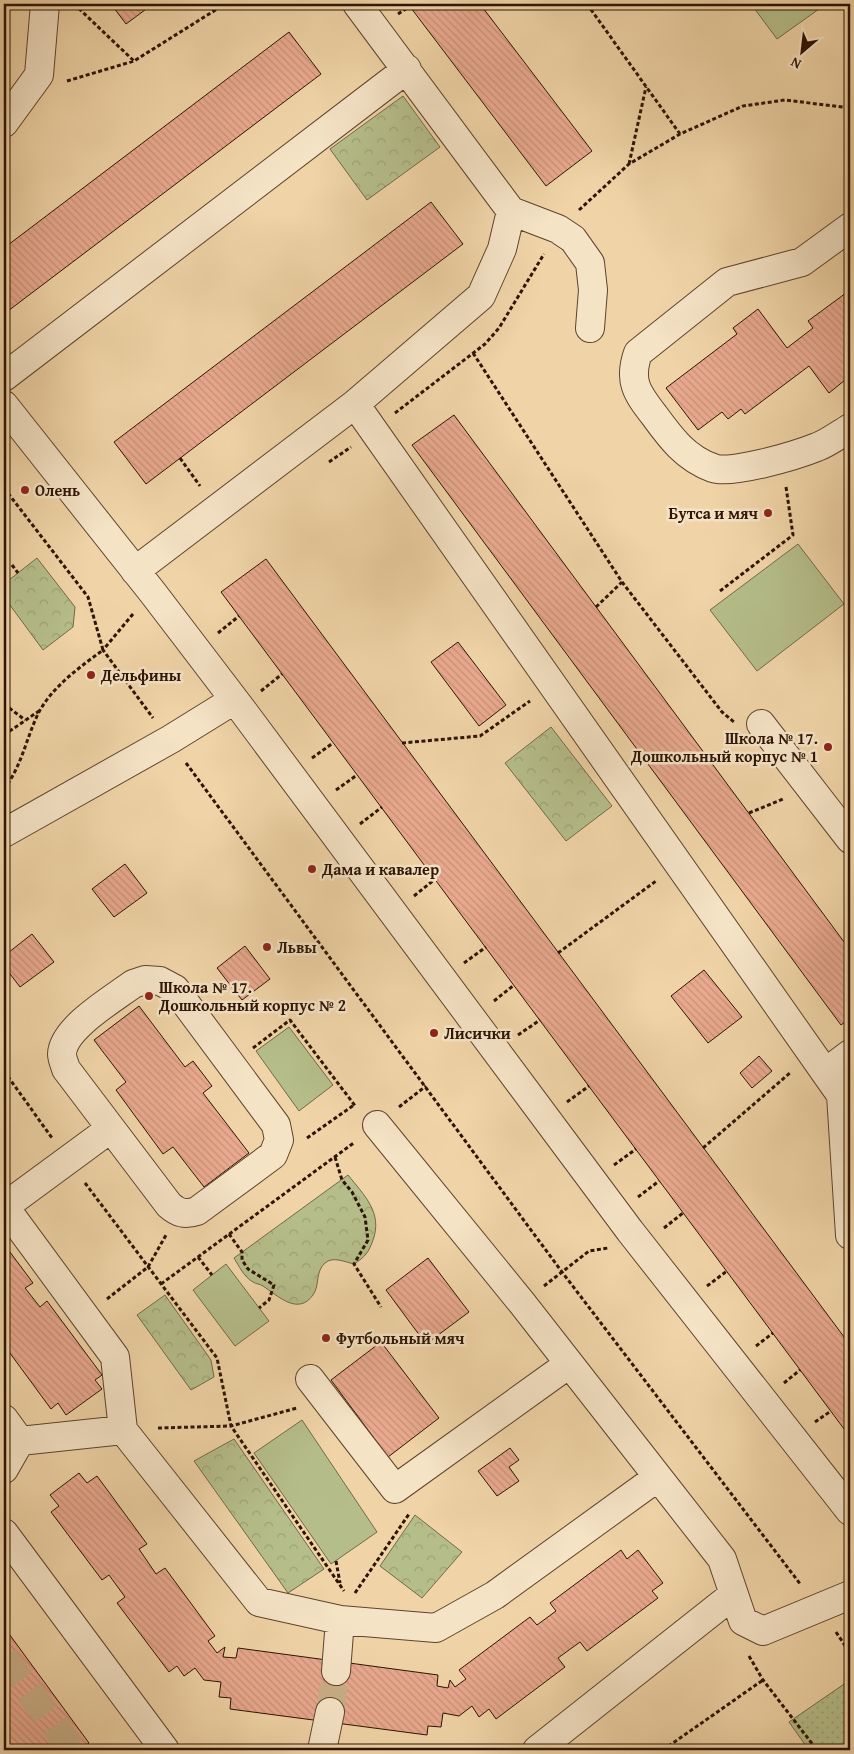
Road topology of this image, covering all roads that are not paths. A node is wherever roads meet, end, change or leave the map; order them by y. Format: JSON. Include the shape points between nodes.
{"nodes":[{"id":1,"x":45,"y":4,"type":"edge"},
{"id":2,"x":357,"y":4,"type":"edge"},
{"id":3,"x":406,"y":69,"type":"junction"},
{"id":4,"x":4,"y":123,"type":"edge"},
{"id":5,"x":511,"y":211,"type":"junction"},
{"id":6,"x":850,"y":227,"type":"edge"},
{"id":7,"x":590,"y":328,"type":"dead end"},
{"id":8,"x":4,"y":377,"type":"edge"},
{"id":9,"x":355,"y":404,"type":"junction"},
{"id":10,"x":4,"y":405,"type":"edge"},
{"id":11,"x":850,"y":428,"type":"edge"},
{"id":12,"x":135,"y":571,"type":"junction"},
{"id":13,"x":234,"y":700,"type":"junction"},
{"id":14,"x":761,"y":724,"type":"road end"},
{"id":15,"x":4,"y":833,"type":"edge"},
{"id":16,"x":850,"y":839,"type":"edge"},
{"id":17,"x":850,"y":1054,"type":"edge"},
{"id":18,"x":820,"y":1064,"type":"junction"},
{"id":19,"x":377,"y":1125,"type":"road end"},
{"id":20,"x":110,"y":1129,"type":"junction"},
{"id":21,"x":4,"y":1206,"type":"edge"},
{"id":22,"x":850,"y":1235,"type":"edge"},
{"id":23,"x":569,"y":1364,"type":"junction"},
{"id":24,"x":319,"y":1390,"type":"road end"},
{"id":25,"x":4,"y":1419,"type":"edge"},
{"id":26,"x":123,"y":1430,"type":"junction"},
{"id":27,"x":20,"y":1441,"type":"junction"},
{"id":28,"x":4,"y":1469,"type":"edge"},
{"id":29,"x":658,"y":1477,"type":"junction"},
{"id":30,"x":850,"y":1511,"type":"edge"},
{"id":31,"x":4,"y":1534,"type":"edge"},
{"id":32,"x":733,"y":1595,"type":"junction"},
{"id":33,"x":850,"y":1595,"type":"edge"},
{"id":34,"x":345,"y":1610,"type":"junction"},
{"id":35,"x":336,"y":1672,"type":"tunnel mouth"},
{"id":36,"x":330,"y":1712,"type":"tunnel mouth"},
{"id":37,"x":165,"y":1750,"type":"edge"},
{"id":38,"x":322,"y":1750,"type":"edge"},
{"id":39,"x":537,"y":1750,"type":"edge"}],
"edges":[{"from":1,"to":4,"type":"lane","via":[[39,75]]},
{"from":2,"to":3,"type":"lane"},
{"from":3,"to":5,"type":"lane"},
{"from":3,"to":8,"type":"lane"},
{"from":5,"to":7,"type":"lane","via":[[573,239],[590,264],[593,290]]},
{"from":5,"to":9,"type":"lane","via":[[502,250],[481,296]]},
{"from":6,"to":11,"type":"lane","via":[[802,262],[727,282],[638,353],[632,369],[636,393],[677,446],[714,469],[733,470],[818,447]]},
{"from":9,"to":12,"type":"lane"},
{"from":9,"to":18,"type":"lane"},
{"from":10,"to":12,"type":"lane"},
{"from":12,"to":13,"type":"lane"},
{"from":13,"to":15,"type":"lane"},
{"from":13,"to":30,"type":"lane","via":[[630,1231]]},
{"from":14,"to":16,"type":"lane"},
{"from":17,"to":18,"type":"lane"},
{"from":18,"to":22,"type":"lane","via":[[841,1095]]},
{"from":19,"to":23,"type":"lane"},
{"from":20,"to":20,"type":"lane","via":[[169,1205],[188,1214],[197,1211],[272,1155],[280,1140],[276,1125],[175,990],[160,982],[145,980],[133,984],[72,1031],[62,1055],[66,1069]]},
{"from":20,"to":21,"type":"lane"},
{"from":21,"to":26,"type":"lane","via":[[115,1357]]},
{"from":23,"to":24,"type":"lane","via":[[395,1489]]},
{"from":23,"to":29,"type":"lane"},
{"from":25,"to":27,"type":"lane"},
{"from":26,"to":27,"type":"lane"},
{"from":26,"to":34,"type":"lane","via":[[259,1602]]},
{"from":27,"to":28,"type":"lane"},
{"from":29,"to":32,"type":"lane","via":[[722,1559]]},
{"from":29,"to":34,"type":"lane","via":[[495,1595],[436,1628]]},
{"from":31,"to":37,"type":"lane"},
{"from":32,"to":33,"type":"lane","via":[[743,1621],[763,1631]]},
{"from":32,"to":39,"type":"lane"},
{"from":34,"to":35,"type":"lane"},
{"from":36,"to":38,"type":"lane"}]}
